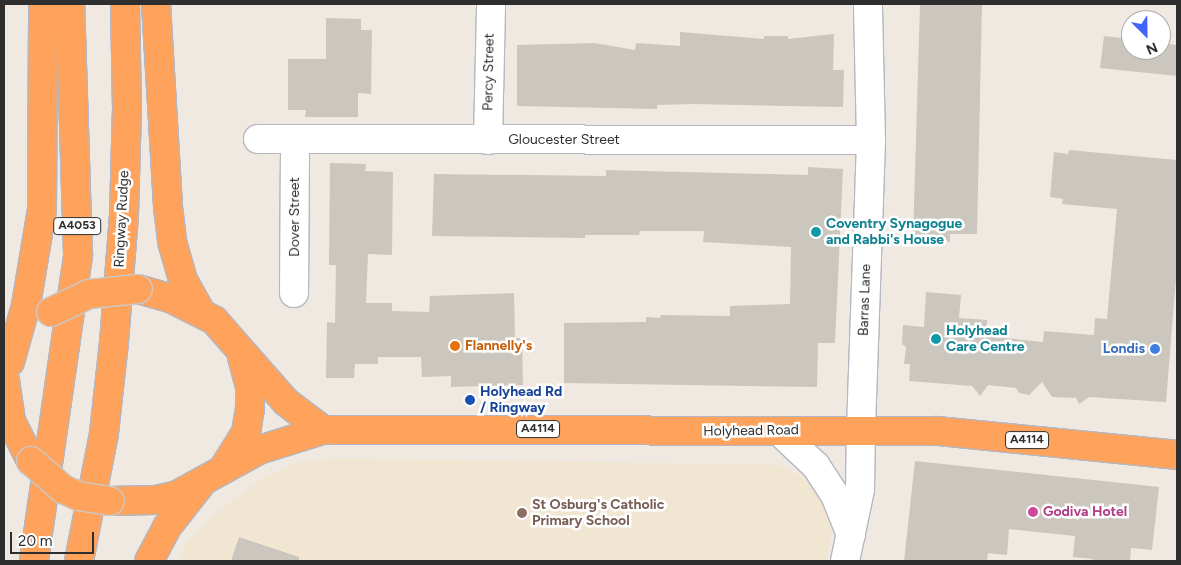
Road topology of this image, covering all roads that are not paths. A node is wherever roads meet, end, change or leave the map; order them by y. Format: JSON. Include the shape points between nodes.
{"nodes":[{"id":1,"x":43,"y":4,"type":"edge"},
{"id":2,"x":70,"y":4,"type":"edge"},
{"id":3,"x":125,"y":4,"type":"edge"},
{"id":4,"x":156,"y":4,"type":"edge"},
{"id":5,"x":491,"y":4,"type":"edge"},
{"id":6,"x":868,"y":4,"type":"edge"},
{"id":7,"x":258,"y":139,"type":"dead end"},
{"id":8,"x":488,"y":140,"type":"junction"},
{"id":9,"x":871,"y":140,"type":"junction"},
{"id":10,"x":295,"y":141,"type":"junction"},
{"id":11,"x":294,"y":293,"type":"dead end"},
{"id":12,"x":200,"y":311,"type":"junction"},
{"id":13,"x":236,"y":344,"type":"junction"},
{"id":14,"x":6,"y":375,"type":"edge"},
{"id":15,"x":861,"y":428,"type":"junction"},
{"id":16,"x":323,"y":430,"type":"junction"},
{"id":17,"x":780,"y":432,"type":"junction"},
{"id":18,"x":1177,"y":455,"type":"edge"},
{"id":19,"x":211,"y":478,"type":"junction"},
{"id":20,"x":851,"y":535,"type":"junction"},
{"id":21,"x":34,"y":561,"type":"edge"},
{"id":22,"x":79,"y":561,"type":"edge"},
{"id":23,"x":149,"y":561,"type":"edge"},
{"id":24,"x":845,"y":561,"type":"edge"}],
"edges":[{"from":1,"to":14,"type":"highway","via":[[42,210],[26,306]]},
{"from":2,"to":21,"type":"highway","number":"A4053","via":[[78,254]]},
{"from":3,"to":22,"type":"highway","name":"Ringway Rudge","number":"A4053","via":[[124,215],[104,433]]},
{"from":4,"to":12,"type":"highway","via":[[173,245],[183,280]]},
{"from":5,"to":8,"type":"street","name":"Percy Street"},
{"from":6,"to":9,"type":"street","name":"Barras Lane"},
{"from":7,"to":10,"type":"street","name":"Gloucester Street"},
{"from":8,"to":9,"type":"street","name":"Gloucester Street"},
{"from":8,"to":10,"type":"street","name":"Gloucester Street"},
{"from":9,"to":15,"type":"street","name":"Barras Lane"},
{"from":10,"to":11,"type":"street","name":"Dover Street"},
{"from":12,"to":13,"type":"highway","via":[[214,320]]},
{"from":12,"to":14,"type":"highway","bridge":true,"via":[[138,289],[89,294],[52,312],[27,335]]},
{"from":13,"to":16,"type":"highway","via":[[286,402]]},
{"from":13,"to":19,"type":"highway","via":[[246,367],[250,409],[246,433],[237,451]]},
{"from":14,"to":19,"type":"highway","bridge":true,"via":[[11,421],[31,460],[63,489],[78,496],[110,501],[156,500]]},
{"from":15,"to":17,"type":"highway","name":"Holyhead Road","number":"A4114"},
{"from":15,"to":18,"type":"highway","name":"Holyhead Road","number":"A4114","via":[[938,431]]},
{"from":15,"to":20,"type":"street","name":"Barras Lane","via":[[860,490]]},
{"from":16,"to":17,"type":"highway","name":"Holyhead Road","number":"A4114"},
{"from":16,"to":19,"type":"highway","number":"A4114","via":[[259,450]]},
{"from":17,"to":20,"type":"street","via":[[816,466],[835,495]]},
{"from":19,"to":23,"type":"highway","via":[[167,527]]},
{"from":20,"to":24,"type":"street","name":"Barras Lane"}]}
